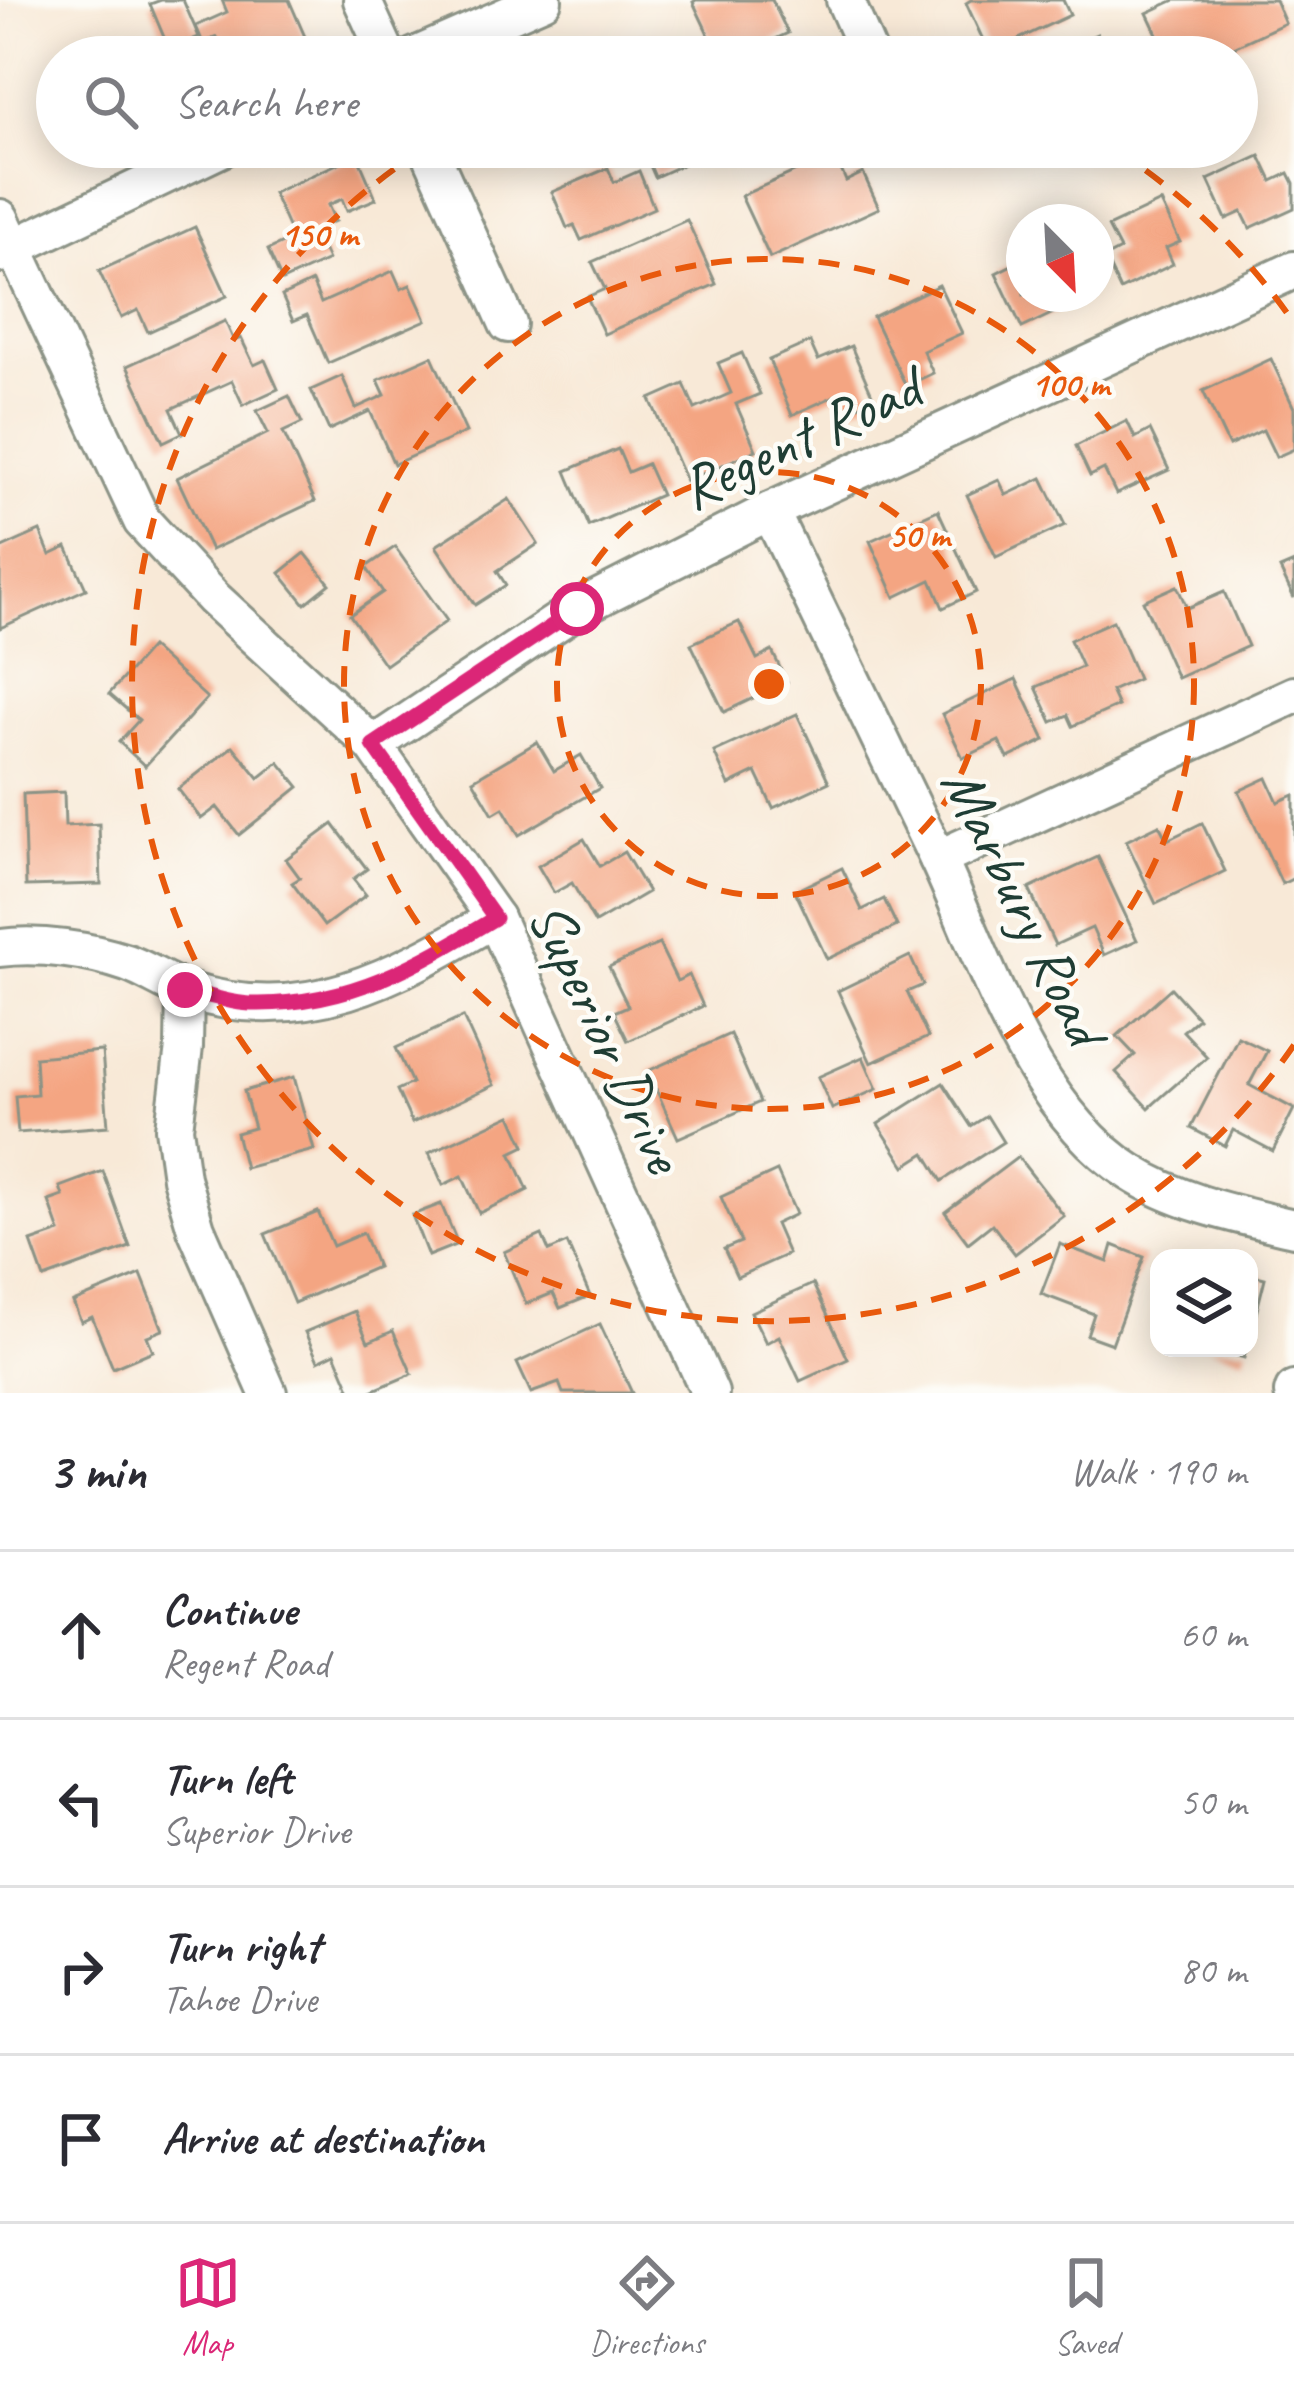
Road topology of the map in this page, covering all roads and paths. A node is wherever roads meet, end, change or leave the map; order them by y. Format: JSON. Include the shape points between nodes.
{"nodes":[{"id":1,"x":362,"y":0,"type":"edge"},
{"id":2,"x":543,"y":0,"type":"edge"},
{"id":3,"x":845,"y":0,"type":"edge"},
{"id":4,"x":378,"y":36,"type":"edge"},
{"id":5,"x":461,"y":36,"type":"edge"},
{"id":6,"x":861,"y":36,"type":"edge"},
{"id":7,"x":175,"y":168,"type":"edge"},
{"id":8,"x":437,"y":168,"type":"edge"},
{"id":9,"x":5,"y":240,"type":"edge"},
{"id":10,"x":1294,"y":270,"type":"edge"},
{"id":11,"x":508,"y":324,"type":"dead end"},
{"id":12,"x":770,"y":511,"type":"junction"},
{"id":13,"x":1294,"y":694,"type":"edge"},
{"id":14,"x":373,"y":745,"type":"junction"},
{"id":15,"x":938,"y":860,"type":"junction"},
{"id":16,"x":495,"y":918,"type":"junction"},
{"id":17,"x":0,"y":948,"type":"edge"},
{"id":18,"x":185,"y":990,"type":"junction"},
{"id":19,"x":1294,"y":1228,"type":"edge"},
{"id":20,"x":268,"y":1393,"type":"edge"},
{"id":21,"x":710,"y":1393,"type":"edge"}],
"edges":[{"from":1,"to":4,"type":"street"},
{"from":2,"to":5,"type":"street"},
{"from":3,"to":6,"type":"street"},
{"from":7,"to":9,"type":"street"},
{"from":8,"to":11,"type":"street"},
{"from":9,"to":14,"type":"street","name":"Superior Drive","via":[[142,521]]},
{"from":10,"to":12,"type":"street","name":"Regent Road"},
{"from":12,"to":14,"type":"street","name":"Regent Road","via":[[577,609]]},
{"from":12,"to":15,"type":"street","name":"Marbury Road"},
{"from":13,"to":15,"type":"street"},
{"from":14,"to":16,"type":"street","name":"Superior Drive"},
{"from":15,"to":19,"type":"street","name":"Marbury Road","via":[[1022,1046],[1072,1120],[1130,1172],[1216,1210]]},
{"from":16,"to":18,"type":"street","via":[[345,995],[256,1005]]},
{"from":16,"to":21,"type":"street","name":"Superior Drive"},
{"from":17,"to":18,"type":"street","via":[[105,958]]},
{"from":18,"to":20,"type":"street","via":[[174,1128],[181,1178]]}]}
